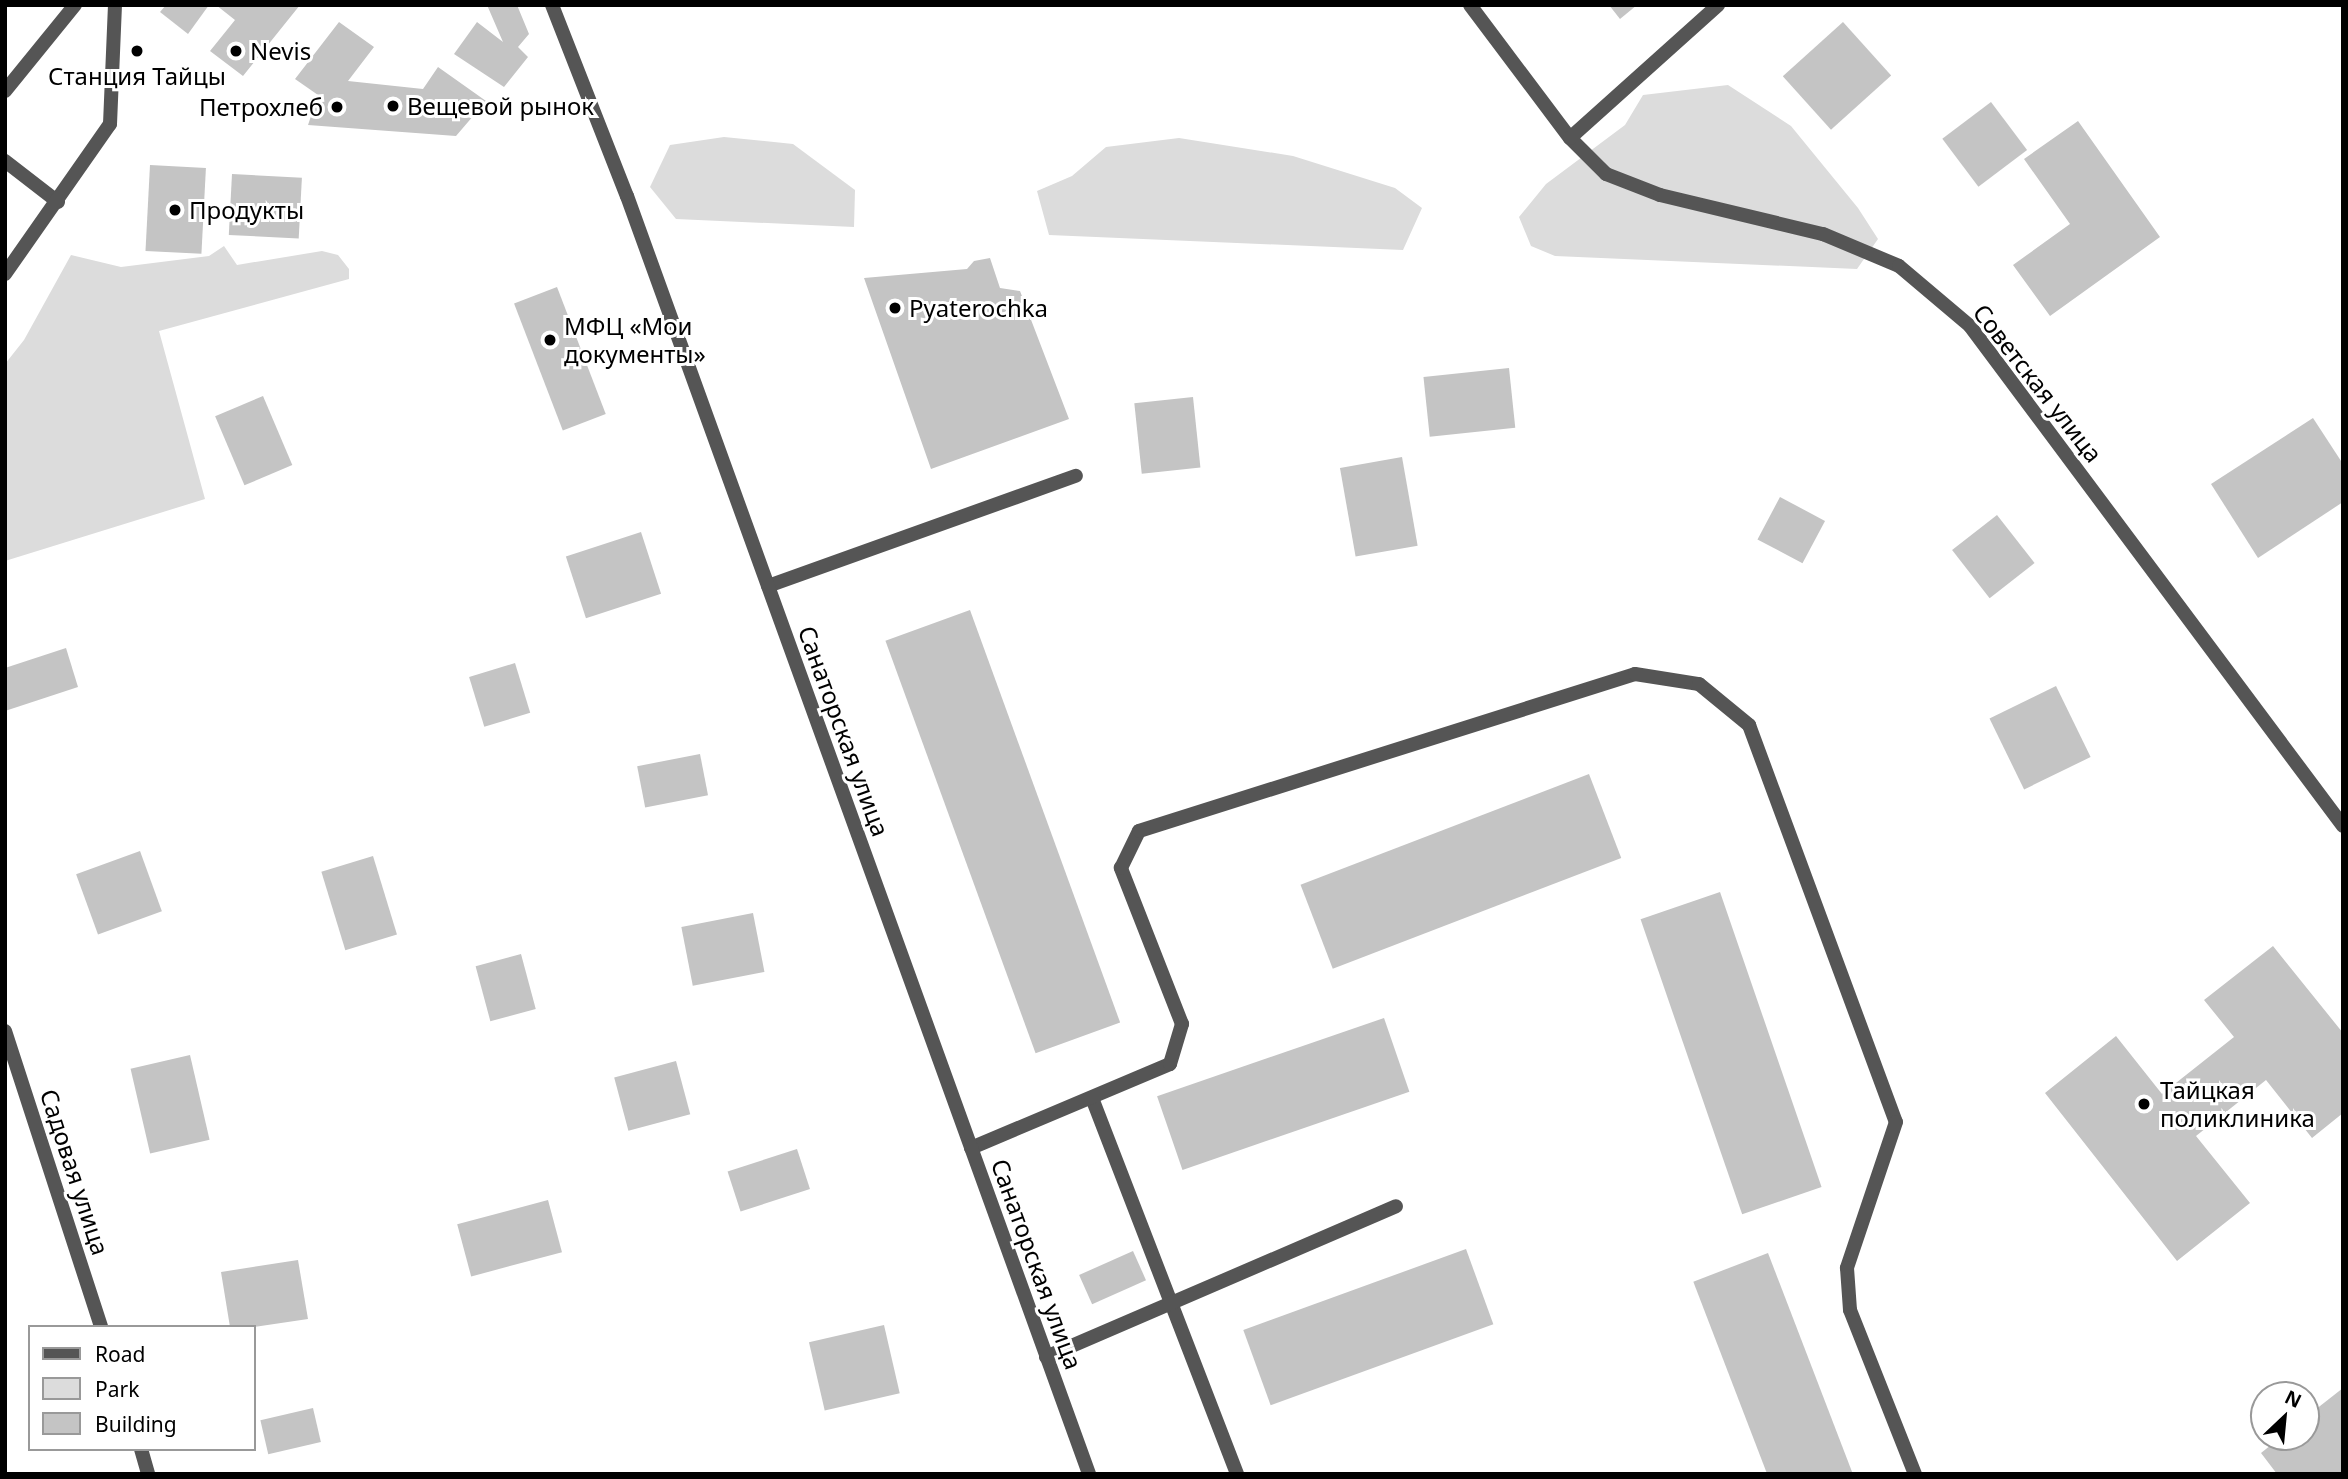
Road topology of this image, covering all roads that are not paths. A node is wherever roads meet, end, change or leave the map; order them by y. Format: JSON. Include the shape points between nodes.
{"nodes":[{"id":1,"x":75,"y":5,"type":"edge"},
{"id":2,"x":115,"y":5,"type":"edge"},
{"id":3,"x":552,"y":5,"type":"edge"},
{"id":4,"x":1470,"y":5,"type":"edge"},
{"id":5,"x":1718,"y":5,"type":"edge"},
{"id":6,"x":5,"y":91,"type":"edge"},
{"id":7,"x":1570,"y":138,"type":"junction"},
{"id":8,"x":5,"y":161,"type":"edge"},
{"id":9,"x":58,"y":202,"type":"junction"},
{"id":10,"x":5,"y":274,"type":"edge"},
{"id":11,"x":1076,"y":476,"type":"dead end"},
{"id":12,"x":768,"y":586,"type":"junction"},
{"id":13,"x":2343,"y":826,"type":"edge"},
{"id":14,"x":5,"y":1031,"type":"edge"},
{"id":15,"x":1092,"y":1098,"type":"junction"},
{"id":16,"x":971,"y":1148,"type":"junction"},
{"id":17,"x":1396,"y":1206,"type":"dead end"},
{"id":18,"x":1172,"y":1303,"type":"junction"},
{"id":19,"x":100,"y":1325,"type":"edge"},
{"id":20,"x":1046,"y":1357,"type":"junction"},
{"id":21,"x":142,"y":1451,"type":"edge"},
{"id":22,"x":148,"y":1474,"type":"edge"},
{"id":23,"x":1089,"y":1474,"type":"edge"},
{"id":24,"x":1237,"y":1474,"type":"edge"},
{"id":25,"x":1915,"y":1474,"type":"edge"}],
"edges":[{"from":1,"to":6,"type":"street"},
{"from":2,"to":9,"type":"street","via":[[110,124]]},
{"from":3,"to":12,"type":"street","name":"Санаторская улица"},
{"from":4,"to":7,"type":"street","name":"Советская улица"},
{"from":5,"to":7,"type":"street"},
{"from":7,"to":13,"type":"street","name":"Советская улица","via":[[1606,174],[1650,191],[1824,234],[1899,266],[1970,326]]},
{"from":8,"to":9,"type":"street"},
{"from":9,"to":10,"type":"street"},
{"from":11,"to":12,"type":"street"},
{"from":12,"to":16,"type":"street","name":"Санаторская улица"},
{"from":14,"to":19,"type":"street","name":"Садовая улица"},
{"from":15,"to":16,"type":"street"},
{"from":15,"to":18,"type":"street"},
{"from":15,"to":25,"type":"street","via":[[1170,1064],[1182,1024],[1121,867],[1139,831],[1635,674],[1699,684],[1749,725],[1896,1122],[1847,1268],[1850,1310]]},
{"from":16,"to":20,"type":"street","name":"Санаторская улица"},
{"from":17,"to":18,"type":"street"},
{"from":18,"to":20,"type":"street"},
{"from":18,"to":24,"type":"street"},
{"from":20,"to":23,"type":"street","name":"Санаторская улица"},
{"from":21,"to":22,"type":"street"}]}
